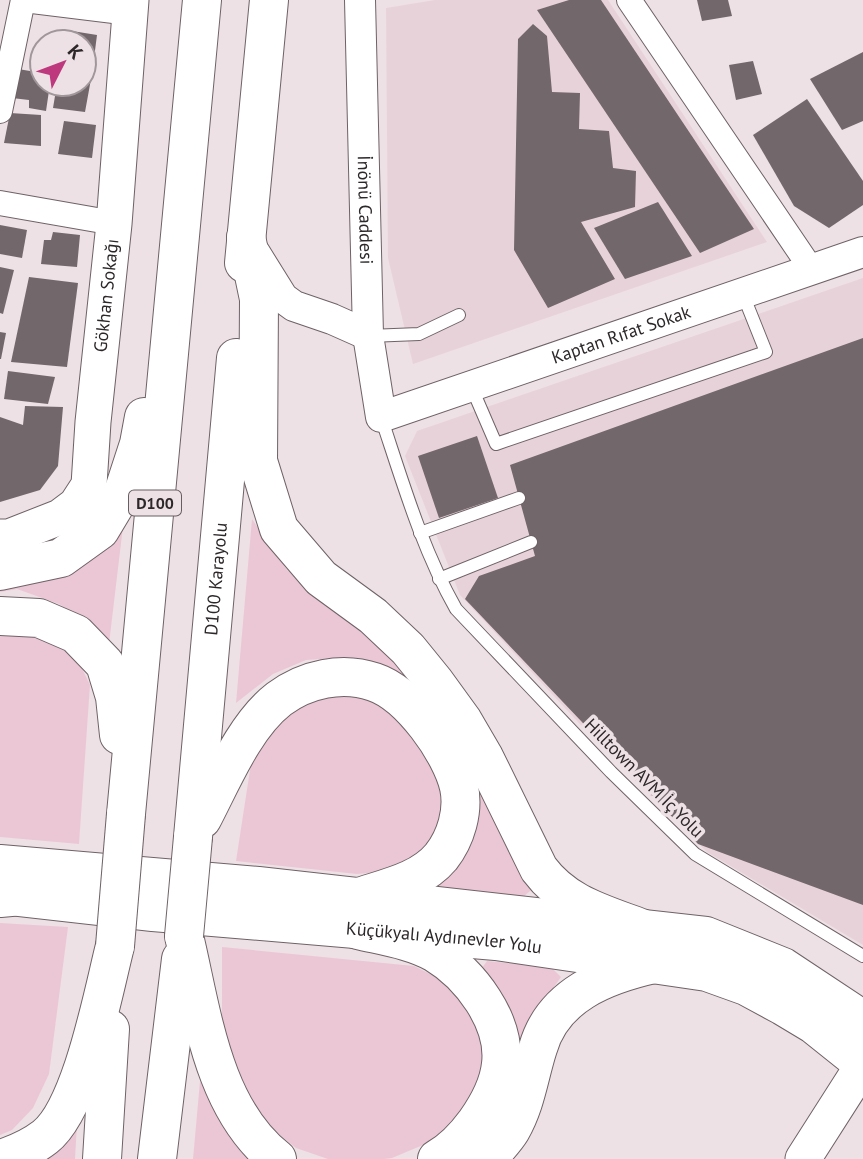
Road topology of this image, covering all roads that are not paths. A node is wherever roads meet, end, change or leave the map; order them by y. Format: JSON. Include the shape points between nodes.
{"nodes":[{"id":1,"x":24,"y":0,"type":"edge"},
{"id":2,"x":202,"y":0,"type":"edge"},
{"id":3,"x":360,"y":0,"type":"edge"},
{"id":4,"x":629,"y":0,"type":"edge"},
{"id":5,"x":130,"y":7,"type":"edge"},
{"id":6,"x":270,"y":11,"type":"edge"},
{"id":7,"x":0,"y":111,"type":"edge"},
{"id":8,"x":185,"y":191,"type":"junction"},
{"id":9,"x":0,"y":203,"type":"edge"},
{"id":10,"x":114,"y":223,"type":"junction"},
{"id":11,"x":247,"y":237,"type":"junction"},
{"id":12,"x":863,"y":252,"type":"edge"},
{"id":13,"x":812,"y":270,"type":"junction"},
{"id":14,"x":742,"y":292,"type":"junction"},
{"id":15,"x":459,"y":314,"type":"dead end"},
{"id":16,"x":368,"y":335,"type":"junction"},
{"id":17,"x":471,"y":386,"type":"junction"},
{"id":18,"x":381,"y":417,"type":"junction"},
{"id":19,"x":519,"y":498,"type":"dead end"},
{"id":20,"x":420,"y":533,"type":"junction"},
{"id":21,"x":0,"y":537,"type":"edge"},
{"id":22,"x":531,"y":542,"type":"dead end"},
{"id":23,"x":0,"y":571,"type":"edge"},
{"id":24,"x":439,"y":579,"type":"junction"},
{"id":25,"x":0,"y":616,"type":"edge"},
{"id":26,"x":126,"y":814,"type":"junction"},
{"id":27,"x":193,"y":837,"type":"junction"},
{"id":28,"x":3,"y":889,"type":"edge"},
{"id":29,"x":357,"y":914,"type":"junction"},
{"id":30,"x":641,"y":928,"type":"junction"},
{"id":31,"x":184,"y":936,"type":"junction"},
{"id":32,"x":115,"y":946,"type":"junction"},
{"id":33,"x":863,"y":956,"type":"edge"},
{"id":34,"x":654,"y":964,"type":"junction"},
{"id":35,"x":863,"y":1022,"type":"edge"},
{"id":36,"x":863,"y":1064,"type":"edge"},
{"id":37,"x":1,"y":1159,"type":"edge"},
{"id":38,"x":102,"y":1159,"type":"edge"},
{"id":39,"x":157,"y":1159,"type":"edge"},
{"id":40,"x":276,"y":1159,"type":"edge"},
{"id":41,"x":437,"y":1159,"type":"edge"},
{"id":42,"x":488,"y":1159,"type":"edge"},
{"id":43,"x":803,"y":1159,"type":"edge"}],
"edges":[{"from":1,"to":5,"type":"street"},
{"from":1,"to":7,"type":"street"},
{"from":2,"to":8,"type":"main road","number":"D100"},
{"from":3,"to":16,"type":"street","name":"İnönü Caddesi"},
{"from":4,"to":13,"type":"street"},
{"from":5,"to":10,"type":"main road","name":"Gökhan Sokağı"},
{"from":6,"to":11,"type":"main road","name":"D100 Karayolu"},
{"from":8,"to":23,"type":"main road","via":[[139,444],[124,490],[100,530],[61,558]]},
{"from":8,"to":26,"type":"main road","number":"D100"},
{"from":9,"to":10,"type":"street"},
{"from":10,"to":21,"type":"main road","name":"Gökhan Sokağı","via":[[89,485],[76,505],[60,517]]},
{"from":11,"to":16,"type":"street","via":[[283,298]]},
{"from":11,"to":27,"type":"main road","name":"D100 Karayolu"},
{"from":11,"to":30,"type":"main road","via":[[259,299],[258,461],[279,529],[321,578],[373,616],[434,681],[463,721],[539,869],[557,891],[582,906]]},
{"from":12,"to":13,"type":"street","name":"Kaptan Rıfat Sokak"},
{"from":13,"to":14,"type":"street","name":"Kaptan Rıfat Sokak"},
{"from":14,"to":17,"type":"street","name":"Kaptan Rıfat Sokak"},
{"from":14,"to":17,"type":"lane","via":[[766,352],[496,444]]},
{"from":15,"to":16,"type":"lane","via":[[419,334]]},
{"from":16,"to":18,"type":"street","name":"İnönü Caddesi"},
{"from":17,"to":18,"type":"street","name":"Kaptan Rıfat Sokak"},
{"from":18,"to":20,"type":"lane","name":"Hilltown AVM İç Yolu"},
{"from":19,"to":20,"type":"lane"},
{"from":20,"to":24,"type":"lane","name":"Hilltown AVM İç Yolu"},
{"from":22,"to":24,"type":"lane"},
{"from":24,"to":33,"type":"lane","name":"Hilltown AVM İç Yolu","via":[[456,609],[695,853]]},
{"from":25,"to":26,"type":"main road","via":[[39,618],[76,634],[105,664],[115,697]]},
{"from":26,"to":32,"type":"main road","number":"D100","bridge":true},
{"from":27,"to":29,"type":"main road","via":[[232,759],[278,700],[325,678],[356,677],[377,683],[415,712],[442,749],[458,787],[460,811],[454,835],[441,857]]},
{"from":27,"to":31,"type":"main road","name":"D100 Karayolu","bridge":true},
{"from":28,"to":29,"type":"main road","name":"Küçükyalı Aydınevler Yolu","via":[[153,912]]},
{"from":29,"to":30,"type":"main road","name":"Küçükyalı Aydınevler Yolu"},
{"from":29,"to":34,"type":"main road","name":"Küçükyalı Aydınevler Yolu","via":[[496,941]]},
{"from":29,"to":41,"type":"main road","via":[[455,968],[488,1008],[496,1027],[501,1066],[491,1098],[470,1130]]},
{"from":30,"to":35,"type":"main road","name":"Küçükyalı Aydınevler Yolu","via":[[706,936],[783,967]]},
{"from":31,"to":39,"type":"main road","name":"D100 Karayolu"},
{"from":31,"to":40,"type":"main road","via":[[207,1036],[227,1093],[249,1133]]},
{"from":32,"to":37,"type":"main road","via":[[83,1067],[59,1119],[46,1136]]},
{"from":32,"to":38,"type":"main road","number":"D100"},
{"from":34,"to":36,"type":"main road","name":"Küçükyalı Aydınevler Yolu","via":[[706,972],[746,986],[813,1024]]},
{"from":34,"to":42,"type":"main road","via":[[596,982],[553,1016],[538,1045],[529,1089],[511,1130]]},
{"from":36,"to":43,"type":"main road"}]}
